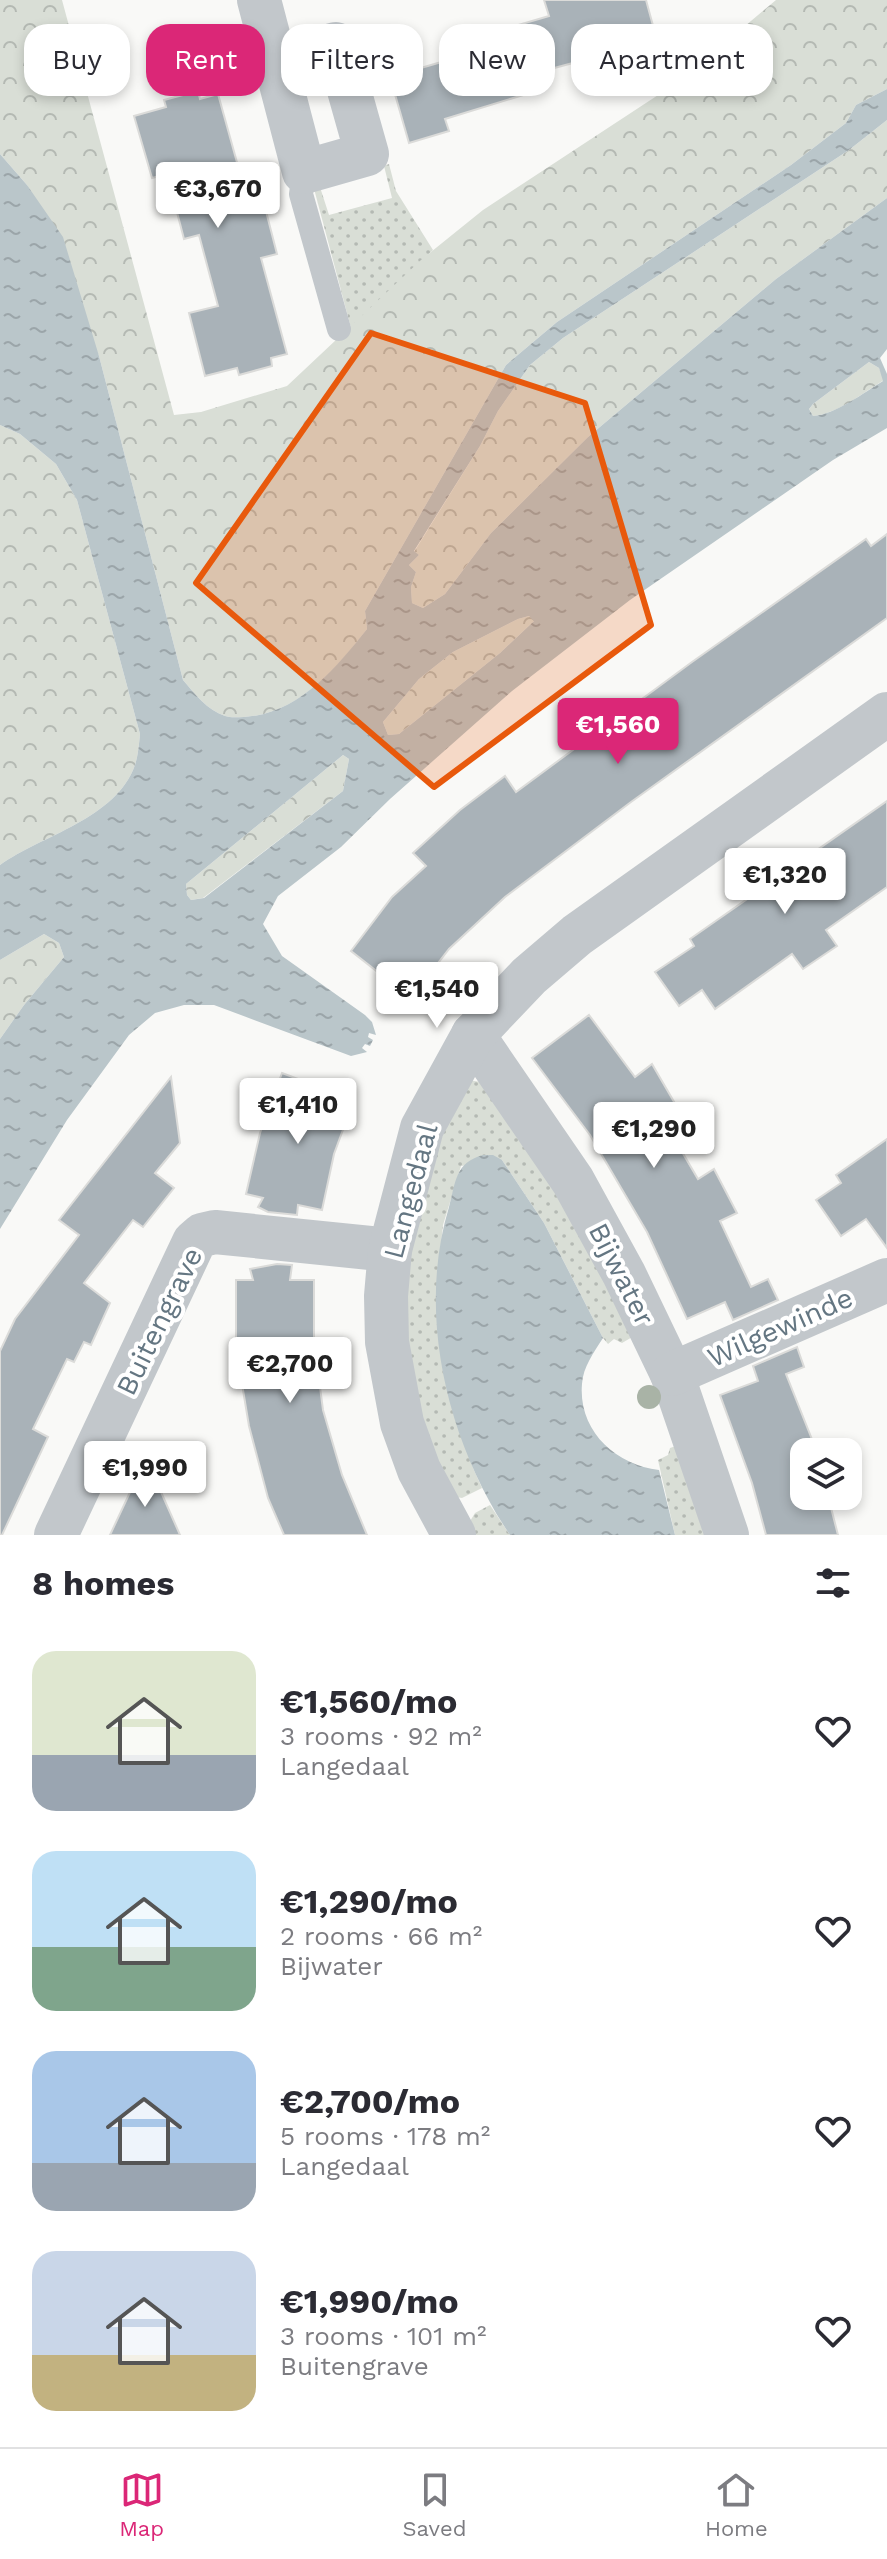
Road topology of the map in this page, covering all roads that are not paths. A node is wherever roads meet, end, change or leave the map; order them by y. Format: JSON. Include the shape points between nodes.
{"nodes":[{"id":1,"x":259,"y":0,"type":"edge"},
{"id":2,"x":275,"y":61,"type":"junction"},
{"id":3,"x":304,"y":172,"type":"junction"},
{"id":4,"x":339,"y":329,"type":"dead end"},
{"id":5,"x":887,"y":714,"type":"edge"},
{"id":6,"x":473,"y":1035,"type":"junction"},
{"id":7,"x":390,"y":1250,"type":"junction"},
{"id":8,"x":887,"y":1280,"type":"edge"},
{"id":9,"x":672,"y":1374,"type":"junction"},
{"id":10,"x":439,"y":1530,"type":"edge"},
{"id":11,"x":56,"y":1535,"type":"edge"},
{"id":12,"x":727,"y":1535,"type":"edge"}],
"edges":[{"from":1,"to":2,"type":"street"},
{"from":2,"to":3,"type":"street"},
{"from":2,"to":3,"type":"street","via":[[336,44],[367,154]]},
{"from":3,"to":4,"type":"lane","via":[[301,194]]},
{"from":5,"to":6,"type":"street","name":"Langedaal","via":[[577,935]]},
{"from":6,"to":7,"type":"street","name":"Langedaal","via":[[422,1128]]},
{"from":6,"to":9,"type":"street","name":"Bijwater","via":[[573,1181]]},
{"from":7,"to":10,"type":"street","name":"Langedaal","via":[[387,1342],[402,1423]]},
{"from":7,"to":11,"type":"street","name":"Buitengrave","via":[[215,1232],[202,1235],[194,1242]]},
{"from":8,"to":9,"type":"street","name":"Wilgewinde"},
{"from":9,"to":12,"type":"street","name":"Bijwater"}]}
